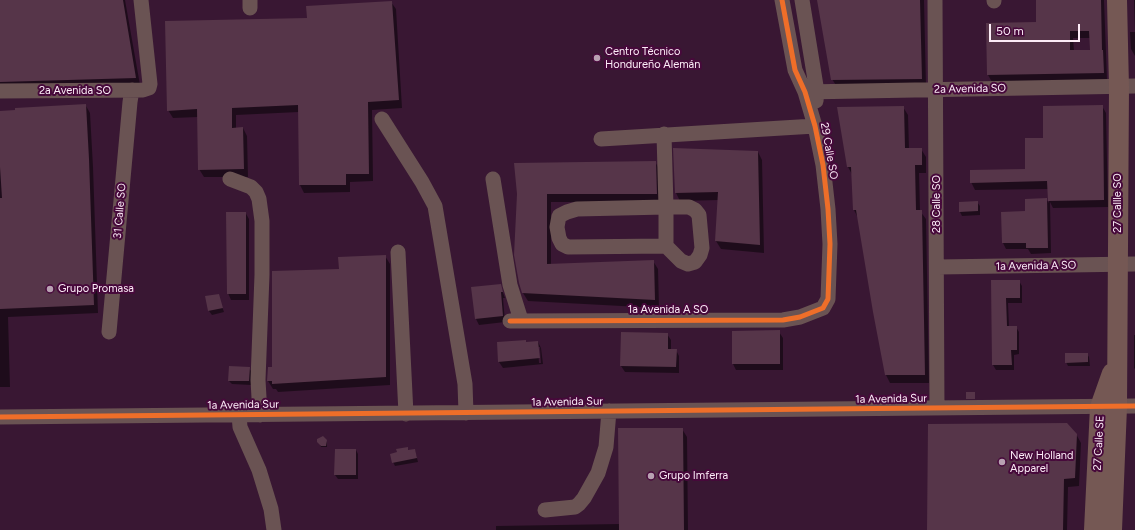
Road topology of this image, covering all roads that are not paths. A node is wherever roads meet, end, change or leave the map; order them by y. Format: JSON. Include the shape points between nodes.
{"nodes":[{"id":1,"x":141,"y":0,"type":"edge"},
{"id":2,"x":782,"y":0,"type":"edge"},
{"id":3,"x":802,"y":0,"type":"edge"},
{"id":4,"x":935,"y":0,"type":"edge"},
{"id":5,"x":1117,"y":0,"type":"edge"},
{"id":6,"x":1127,"y":87,"type":"edge"},
{"id":7,"x":132,"y":90,"type":"junction"},
{"id":8,"x":936,"y":90,"type":"junction"},
{"id":9,"x":0,"y":91,"type":"edge"},
{"id":10,"x":811,"y":92,"type":"junction"},
{"id":11,"x":382,"y":119,"type":"dead end"},
{"id":12,"x":815,"y":126,"type":"junction"},
{"id":13,"x":664,"y":134,"type":"junction"},
{"id":14,"x":601,"y":139,"type":"dead end"},
{"id":15,"x":230,"y":179,"type":"dead end"},
{"id":16,"x":493,"y":179,"type":"dead end"},
{"id":17,"x":666,"y":207,"type":"junction"},
{"id":18,"x":666,"y":246,"type":"junction"},
{"id":19,"x":398,"y":252,"type":"dead end"},
{"id":20,"x":1126,"y":264,"type":"edge"},
{"id":21,"x":938,"y":268,"type":"junction"},
{"id":22,"x":823,"y":308,"type":"joint"},
{"id":23,"x":109,"y":332,"type":"dead end"},
{"id":24,"x":1117,"y":358,"type":"joint"},
{"id":25,"x":1118,"y":407,"type":"edge"},
{"id":26,"x":938,"y":408,"type":"junction"},
{"id":27,"x":609,"y":411,"type":"junction"},
{"id":28,"x":466,"y":413,"type":"junction"},
{"id":29,"x":406,"y":414,"type":"junction"},
{"id":30,"x":239,"y":415,"type":"junction"},
{"id":31,"x":260,"y":415,"type":"junction"},
{"id":32,"x":0,"y":417,"type":"edge"},
{"id":33,"x":545,"y":510,"type":"dead end"},
{"id":34,"x":274,"y":530,"type":"edge"},
{"id":35,"x":1094,"y":530,"type":"edge"},
{"id":36,"x":1112,"y":530,"type":"edge"}],
"edges":[{"from":1,"to":7,"type":"street","name":"2a Avenida SO","via":[[150,84],[146,90]]},
{"from":2,"to":10,"type":"street","name":"29 Calle SO","via":[[795,70]]},
{"from":3,"to":10,"type":"street","name":"29 Calle SO"},
{"from":4,"to":8,"type":"street","name":"28 Calle SO"},
{"from":5,"to":6,"type":"main road","name":"27 Callle SO"},
{"from":6,"to":8,"type":"street","name":"2a Avenida SO"},
{"from":6,"to":20,"type":"main road","name":"27 Callle SO"},
{"from":7,"to":9,"type":"street","name":"2a Avenida SO"},
{"from":7,"to":23,"type":"street","name":"31 Calle SO"},
{"from":8,"to":10,"type":"street","name":"2a Avenida SO"},
{"from":8,"to":21,"type":"street","name":"28 Calle SO"},
{"from":10,"to":12,"type":"street","name":"29 Calle SO"},
{"from":11,"to":28,"type":"street","via":[[435,206],[465,384]]},
{"from":12,"to":13,"type":"street"},
{"from":12,"to":22,"type":"street","name":"29 Calle SO","via":[[828,209],[830,244],[828,299]]},
{"from":13,"to":14,"type":"street"},
{"from":13,"to":17,"type":"street"},
{"from":15,"to":31,"type":"street","via":[[252,187],[256,192],[262,221],[258,380]]},
{"from":16,"to":22,"type":"street","name":"1a Avenida A SO","via":[[515,321],[783,320],[800,317]]},
{"from":17,"to":18,"type":"street"},
{"from":17,"to":18,"type":"street","via":[[689,207],[695,210],[699,215],[702,248],[695,262],[688,264],[681,261]]},
{"from":17,"to":18,"type":"street","via":[[577,209],[559,216],[557,227],[562,244],[568,248]]},
{"from":19,"to":29,"type":"street"},
{"from":20,"to":21,"type":"street","name":"1a Avenida A SO"},
{"from":20,"to":24,"type":"main road","name":"27 Callle SO"},
{"from":21,"to":26,"type":"street","name":"28 Calle SO"},
{"from":24,"to":25,"type":"main road","name":"27 Calle SE"},
{"from":25,"to":26,"type":"street","name":"1a Avenida Sur"},
{"from":25,"to":35,"type":"main road","name":"27 Calle SE"},
{"from":25,"to":36,"type":"main road","name":"27 Calle SE"},
{"from":26,"to":27,"type":"street","name":"1a Avenida Sur"},
{"from":27,"to":28,"type":"street","name":"1a Avenida Sur"},
{"from":27,"to":33,"type":"street","via":[[606,446],[598,473],[584,498],[575,507]]},
{"from":28,"to":29,"type":"street","name":"1a Avenida Sur"},
{"from":29,"to":31,"type":"street","name":"1a Avenida Sur"},
{"from":30,"to":31,"type":"street","name":"1a Avenida Sur"},
{"from":30,"to":32,"type":"street","name":"1a Avenida Sur"},
{"from":30,"to":34,"type":"street","via":[[240,427],[259,470],[269,502]]}]}
